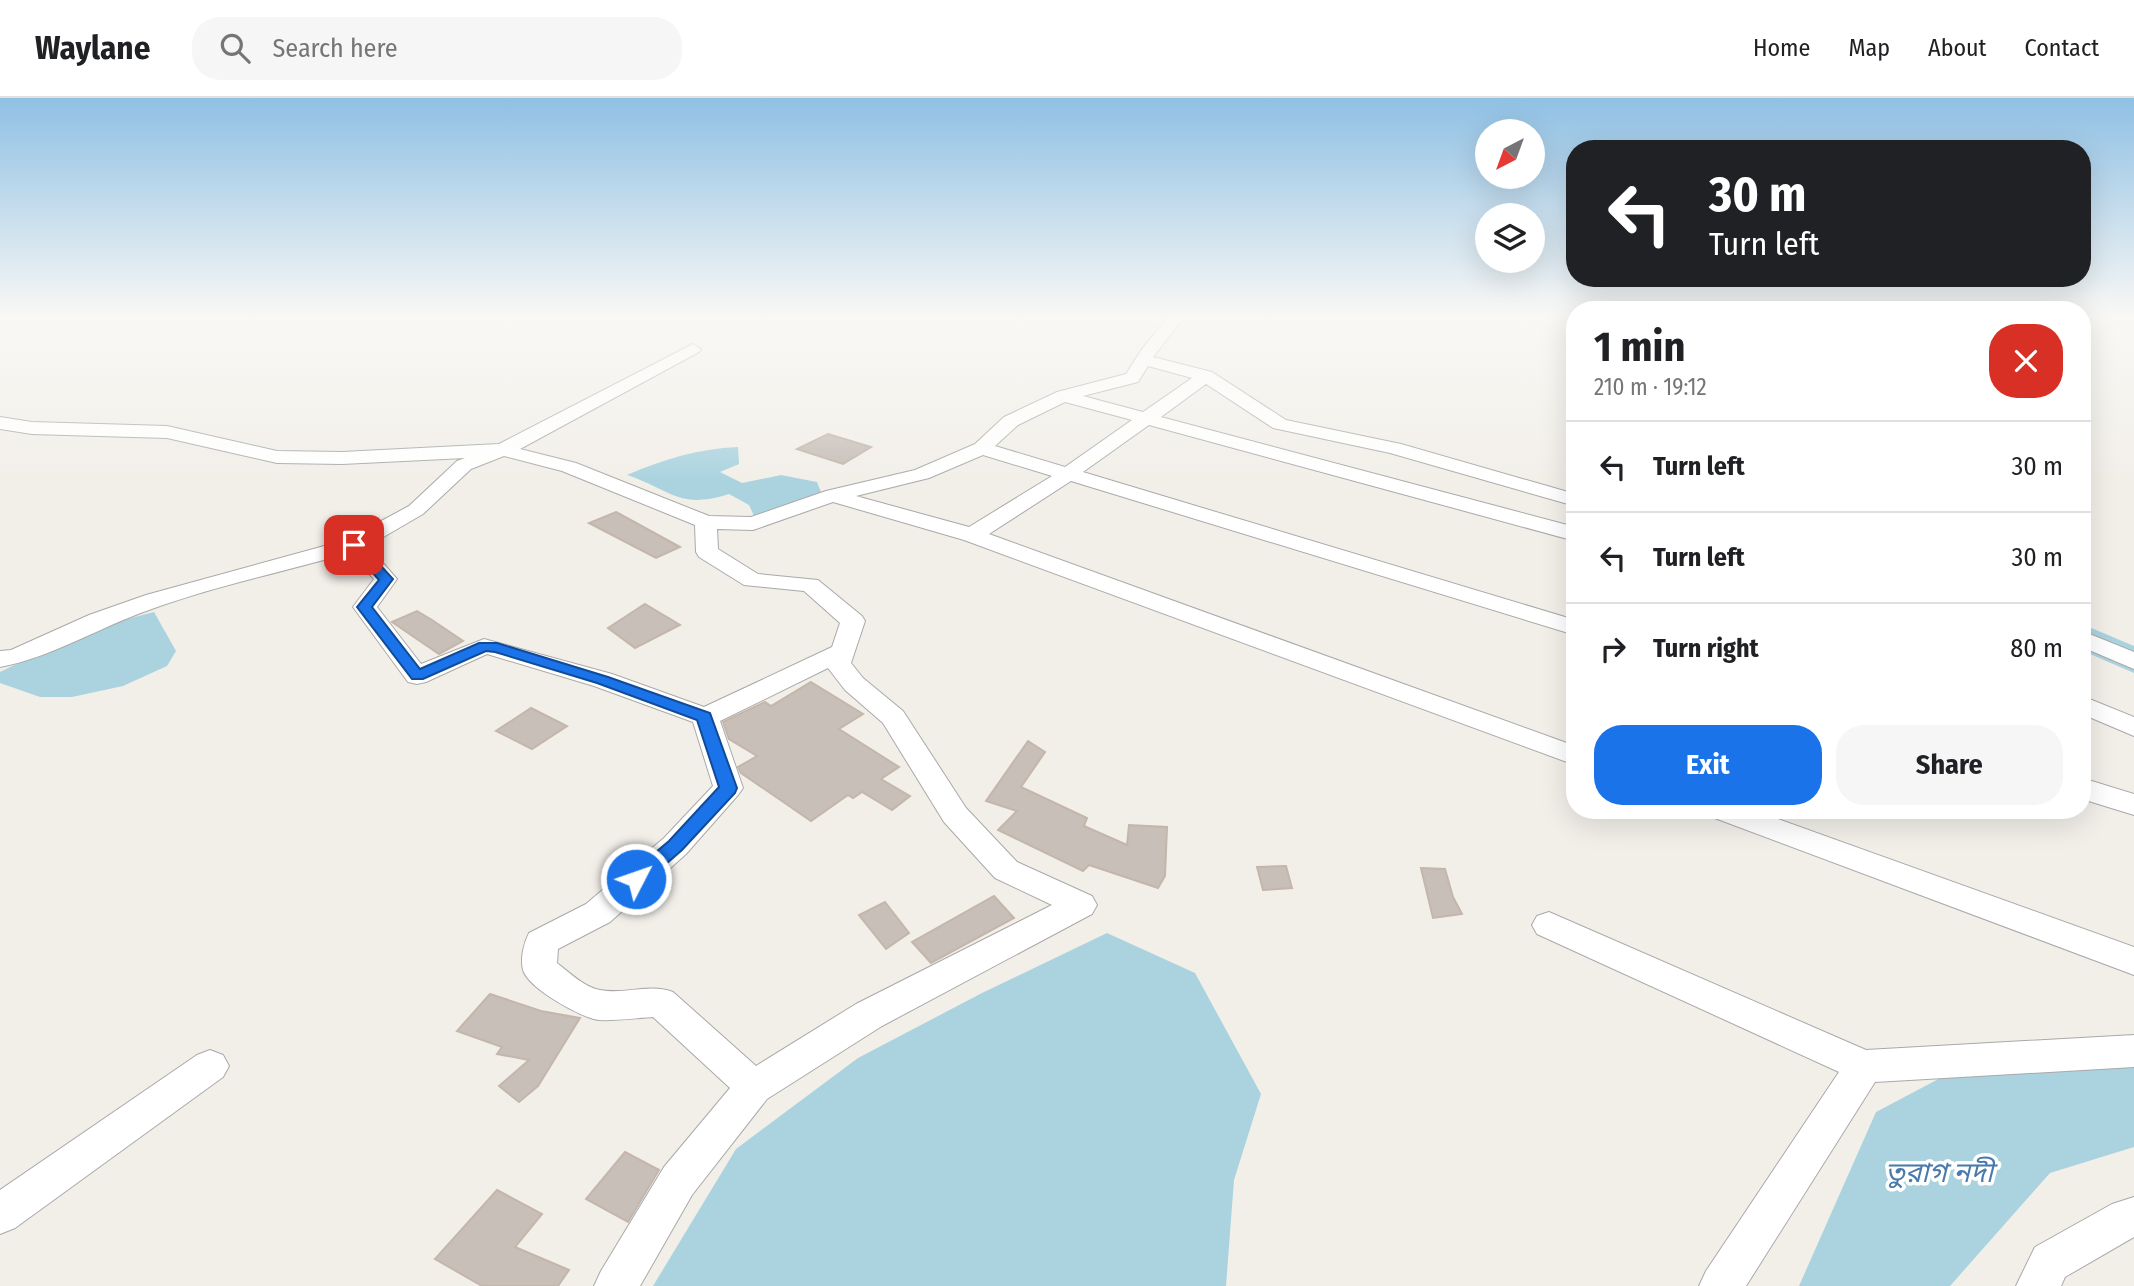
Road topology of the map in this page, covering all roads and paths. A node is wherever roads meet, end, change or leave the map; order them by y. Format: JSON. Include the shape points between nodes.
{"nodes":[{"id":1,"x":653,"y":370,"type":"edge"},
{"id":2,"x":1137,"y":370,"type":"edge"},
{"id":3,"x":1185,"y":370,"type":"edge"},
{"id":4,"x":1206,"y":376,"type":"junction"},
{"id":5,"x":1063,"y":396,"type":"junction"},
{"id":6,"x":1146,"y":420,"type":"junction"},
{"id":7,"x":0,"y":423,"type":"edge"},
{"id":8,"x":982,"y":448,"type":"junction"},
{"id":9,"x":503,"y":450,"type":"junction"},
{"id":10,"x":1067,"y":475,"type":"junction"},
{"id":11,"x":833,"y":495,"type":"junction"},
{"id":12,"x":1566,"y":497,"type":"edge"},
{"id":13,"x":706,"y":522,"type":"junction"},
{"id":14,"x":1566,"y":532,"type":"edge"},
{"id":15,"x":972,"y":535,"type":"junction"},
{"id":16,"x":354,"y":545,"type":"junction"},
{"id":17,"x":1566,"y":625,"type":"edge"},
{"id":18,"x":2091,"y":642,"type":"edge"},
{"id":19,"x":845,"y":650,"type":"junction"},
{"id":20,"x":0,"y":659,"type":"edge"},
{"id":21,"x":2134,"y":661,"type":"edge"},
{"id":22,"x":2091,"y":708,"type":"edge"},
{"id":23,"x":705,"y":717,"type":"junction"},
{"id":24,"x":2134,"y":727,"type":"edge"},
{"id":25,"x":1566,"y":753,"type":"edge"},
{"id":26,"x":2091,"y":791,"type":"edge"},
{"id":27,"x":2134,"y":805,"type":"edge"},
{"id":28,"x":1747,"y":819,"type":"edge"},
{"id":29,"x":1549,"y":925,"type":"dead end"},
{"id":30,"x":2134,"y":961,"type":"edge"},
{"id":31,"x":2134,"y":1051,"type":"edge"},
{"id":32,"x":210,"y":1066,"type":"dead end"},
{"id":33,"x":1864,"y":1066,"type":"junction"},
{"id":34,"x":754,"y":1087,"type":"junction"},
{"id":35,"x":0,"y":1214,"type":"edge"},
{"id":36,"x":2134,"y":1217,"type":"edge"},
{"id":37,"x":616,"y":1286,"type":"edge"},
{"id":38,"x":1721,"y":1286,"type":"edge"},
{"id":39,"x":2038,"y":1286,"type":"edge"}],
"edges":[{"from":1,"to":9,"type":"street"},
{"from":2,"to":5,"type":"street","via":[[1132,378]]},
{"from":3,"to":4,"type":"street"},
{"from":4,"to":6,"type":"street"},
{"from":4,"to":12,"type":"street","via":[[1280,424],[1394,448]]},
{"from":5,"to":6,"type":"street"},
{"from":5,"to":8,"type":"street","via":[[1011,421]]},
{"from":6,"to":10,"type":"street"},
{"from":6,"to":14,"type":"street"},
{"from":7,"to":9,"type":"street","via":[[167,432],[277,457]]},
{"from":8,"to":10,"type":"street"},
{"from":8,"to":11,"type":"street","via":[[922,474]]},
{"from":9,"to":13,"type":"street","via":[[569,467]]},
{"from":9,"to":16,"type":"street","via":[[464,465],[416,509]]},
{"from":10,"to":15,"type":"street"},
{"from":10,"to":17,"type":"street"},
{"from":11,"to":13,"type":"street","via":[[752,524]]},
{"from":11,"to":15,"type":"street"},
{"from":13,"to":19,"type":"street","via":[[707,552],[752,580],[810,585],[853,621]]},
{"from":15,"to":25,"type":"street"},
{"from":16,"to":20,"type":"street","via":[[154,600]]},
{"from":16,"to":23,"type":"street","via":[[386,579],[365,607],[417,676],[484,646],[603,680]]},
{"from":18,"to":21,"type":"street"},
{"from":19,"to":23,"type":"street"},
{"from":19,"to":34,"type":"street","via":[[838,664],[893,717],[963,824],[1006,870],[1081,905],[869,1014]]},
{"from":22,"to":24,"type":"street"},
{"from":23,"to":34,"type":"street","via":[[728,788],[675,846],[598,913],[541,942],[540,969],[568,991],[597,1005],[661,1002]]},
{"from":26,"to":27,"type":"street"},
{"from":28,"to":30,"type":"street"},
{"from":29,"to":33,"type":"street"},
{"from":31,"to":33,"type":"street"},
{"from":32,"to":35,"type":"street"},
{"from":33,"to":38,"type":"street"},
{"from":34,"to":37,"type":"street","via":[[678,1181]]},
{"from":36,"to":39,"type":"street","via":[[2050,1262]]}]}
